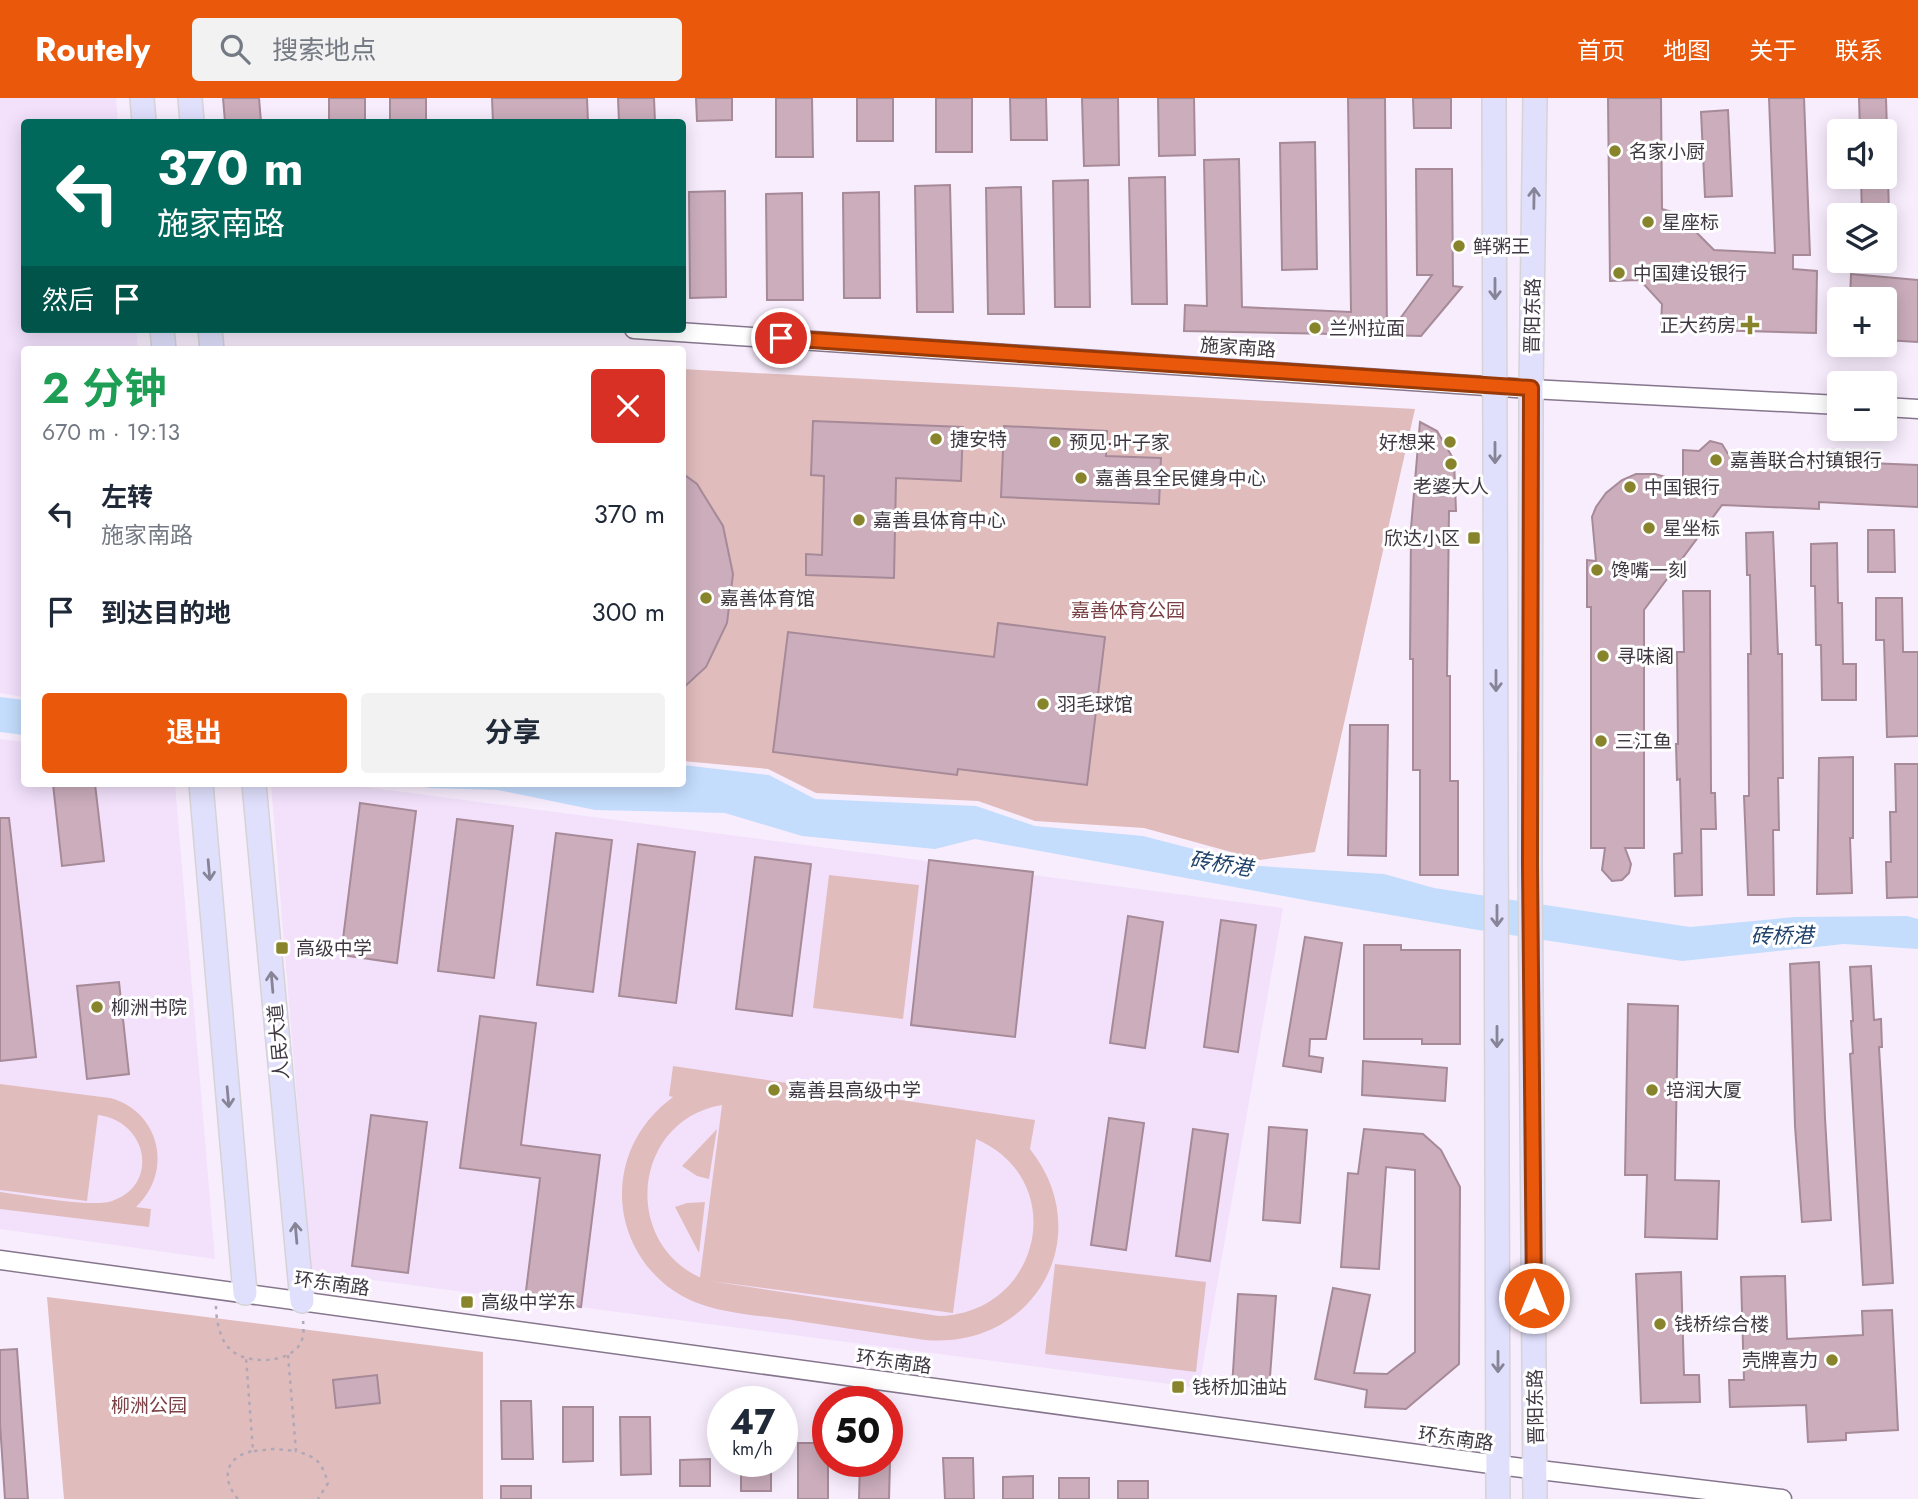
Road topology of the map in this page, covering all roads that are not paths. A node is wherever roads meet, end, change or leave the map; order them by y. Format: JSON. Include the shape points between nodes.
{"nodes":[{"id":1,"x":142,"y":98,"type":"edge"},
{"id":2,"x":190,"y":98,"type":"edge"},
{"id":3,"x":1494,"y":98,"type":"edge"},
{"id":4,"x":1535,"y":98,"type":"edge"},
{"id":5,"x":144,"y":119,"type":"edge"},
{"id":6,"x":192,"y":119,"type":"edge"},
{"id":7,"x":686,"y":332,"type":"edge"},
{"id":8,"x":1495,"y":385,"type":"junction"},
{"id":9,"x":1531,"y":388,"type":"junction"},
{"id":10,"x":1827,"y":404,"type":"edge"},
{"id":11,"x":1897,"y":408,"type":"edge"},
{"id":12,"x":1918,"y":409,"type":"edge"},
{"id":13,"x":254,"y":787,"type":"edge"},
{"id":14,"x":202,"y":793,"type":"edge"},
{"id":15,"x":0,"y":1260,"type":"edge"},
{"id":16,"x":244,"y":1293,"type":"junction"},
{"id":17,"x":302,"y":1301,"type":"junction"},
{"id":18,"x":1498,"y":1465,"type":"junction"},
{"id":19,"x":1535,"y":1469,"type":"junction"},
{"id":20,"x":1498,"y":1499,"type":"edge"},
{"id":21,"x":1535,"y":1499,"type":"edge"},
{"id":22,"x":1782,"y":1499,"type":"edge"}],
"edges":[{"from":1,"to":5,"type":"main road"},
{"from":2,"to":6,"type":"main road"},
{"from":3,"to":8,"type":"main road","name":"晋阳东路","one_way":true},
{"from":9,"to":4,"type":"main road","name":"晋阳东路","one_way":true},
{"from":7,"to":8,"type":"street","name":"施家南路"},
{"from":8,"to":9,"type":"street","name":"施家南路"},
{"from":8,"to":18,"type":"main road","name":"晋阳东路","one_way":true},
{"from":9,"to":10,"type":"street","name":"施家南路"},
{"from":9,"to":19,"type":"main road","name":"晋阳东路"},
{"from":11,"to":12,"type":"street"},
{"from":17,"to":13,"type":"main road","name":"人民大道","one_way":true},
{"from":14,"to":16,"type":"main road","one_way":true},
{"from":15,"to":16,"type":"street","name":"环东南路"},
{"from":16,"to":17,"type":"street","name":"环东南路"},
{"from":17,"to":18,"type":"street","name":"环东南路"},
{"from":18,"to":19,"type":"street","name":"环东南路"},
{"from":18,"to":20,"type":"main road","name":"晋阳东路"},
{"from":19,"to":21,"type":"main road","name":"晋阳东路"},
{"from":19,"to":22,"type":"street","name":"环东南路"}]}
